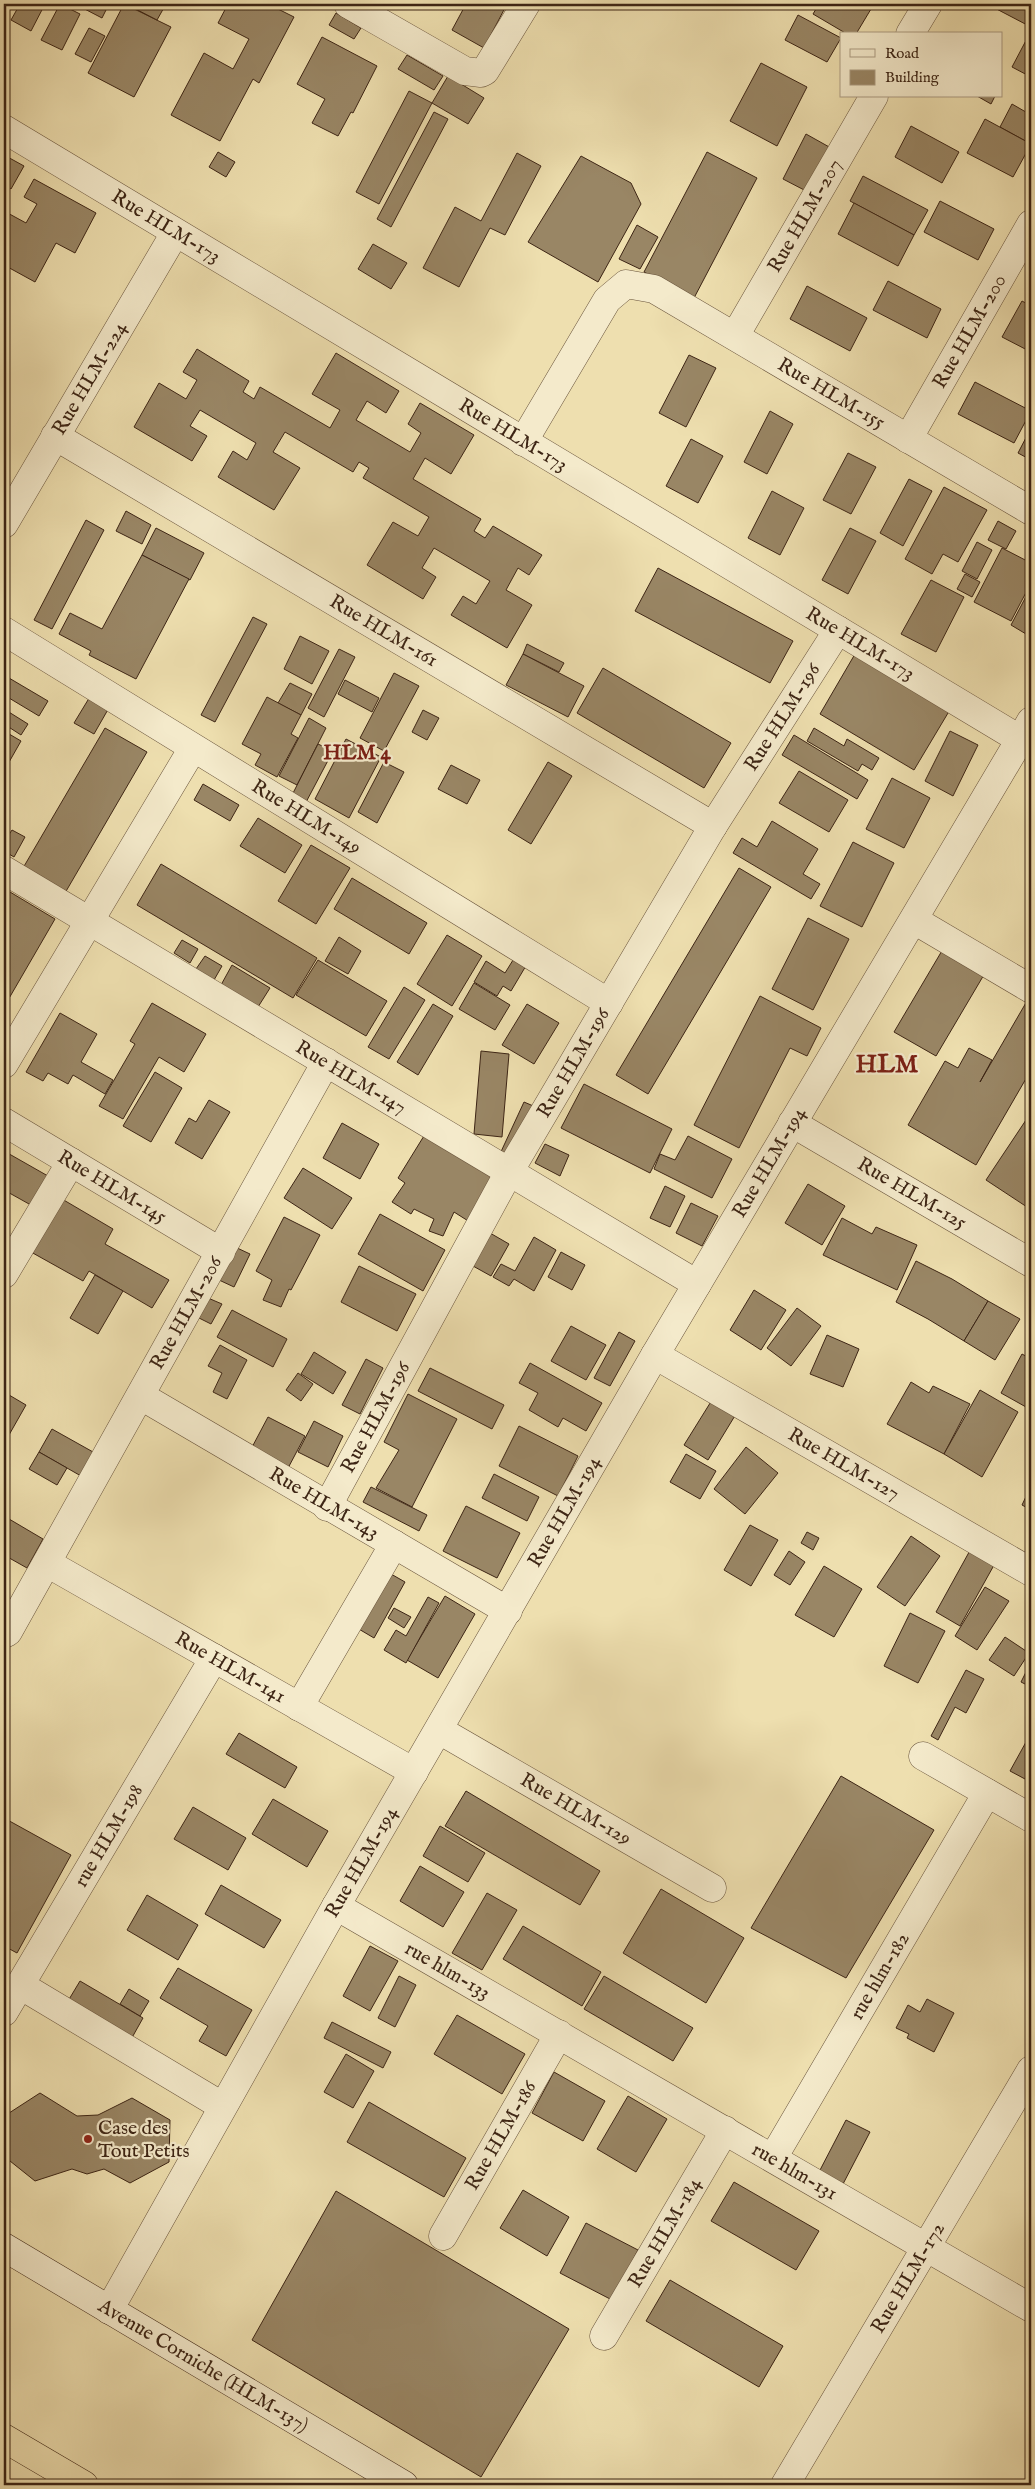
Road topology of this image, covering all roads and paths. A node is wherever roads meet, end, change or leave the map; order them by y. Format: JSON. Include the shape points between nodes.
{"nodes":[{"id":1,"x":348,"y":4,"type":"edge"},
{"id":2,"x":526,"y":4,"type":"edge"},
{"id":3,"x":928,"y":4,"type":"edge"},
{"id":4,"x":911,"y":32,"type":"edge"},
{"id":5,"x":873,"y":98,"type":"edge"},
{"id":6,"x":4,"y":130,"type":"edge"},
{"id":7,"x":1031,"y":224,"type":"edge"},
{"id":8,"x":175,"y":233,"type":"junction"},
{"id":9,"x":735,"y":336,"type":"junction"},
{"id":10,"x":55,"y":436,"type":"junction"},
{"id":11,"x":908,"y":439,"type":"junction"},
{"id":12,"x":523,"y":442,"type":"junction"},
{"id":13,"x":1031,"y":511,"type":"edge"},
{"id":14,"x":4,"y":522,"type":"edge"},
{"id":15,"x":838,"y":630,"type":"junction"},
{"id":16,"x":4,"y":631,"type":"edge"},
{"id":17,"x":1026,"y":731,"type":"edge"},
{"id":18,"x":194,"y":748,"type":"junction"},
{"id":19,"x":713,"y":826,"type":"junction"},
{"id":20,"x":4,"y":870,"type":"edge"},
{"id":21,"x":914,"y":920,"type":"junction"},
{"id":22,"x":88,"y":921,"type":"junction"},
{"id":23,"x":1031,"y":990,"type":"edge"},
{"id":24,"x":609,"y":1003,"type":"junction"},
{"id":25,"x":326,"y":1062,"type":"junction"},
{"id":26,"x":4,"y":1064,"type":"edge"},
{"id":27,"x":4,"y":1122,"type":"edge"},
{"id":28,"x":792,"y":1124,"type":"junction"},
{"id":29,"x":71,"y":1162,"type":"junction"},
{"id":30,"x":509,"y":1172,"type":"junction"},
{"id":31,"x":221,"y":1252,"type":"junction"},
{"id":32,"x":1031,"y":1263,"type":"edge"},
{"id":33,"x":4,"y":1274,"type":"edge"},
{"id":34,"x":697,"y":1284,"type":"junction"},
{"id":35,"x":655,"y":1355,"type":"junction"},
{"id":36,"x":141,"y":1396,"type":"junction"},
{"id":37,"x":327,"y":1507,"type":"junction"},
{"id":38,"x":394,"y":1544,"type":"junction"},
{"id":39,"x":47,"y":1563,"type":"junction"},
{"id":40,"x":1031,"y":1572,"type":"edge"},
{"id":41,"x":508,"y":1611,"type":"junction"},
{"id":42,"x":4,"y":1634,"type":"edge"},
{"id":43,"x":214,"y":1658,"type":"junction"},
{"id":44,"x":299,"y":1707,"type":"junction"},
{"id":45,"x":439,"y":1730,"type":"junction"},
{"id":46,"x":923,"y":1756,"type":"dead end"},
{"id":47,"x":414,"y":1772,"type":"junction"},
{"id":48,"x":987,"y":1793,"type":"junction"},
{"id":49,"x":1031,"y":1818,"type":"edge"},
{"id":50,"x":712,"y":1888,"type":"dead end"},
{"id":51,"x":336,"y":1906,"type":"junction"},
{"id":52,"x":20,"y":1985,"type":"junction"},
{"id":53,"x":4,"y":2012,"type":"edge"},
{"id":54,"x":559,"y":2034,"type":"junction"},
{"id":55,"x":1031,"y":2070,"type":"edge"},
{"id":56,"x":222,"y":2106,"type":"junction"},
{"id":57,"x":726,"y":2130,"type":"junction"},
{"id":58,"x":773,"y":2158,"type":"junction"},
{"id":59,"x":442,"y":2236,"type":"dead end"},
{"id":60,"x":4,"y":2247,"type":"edge"},
{"id":61,"x":927,"y":2247,"type":"junction"},
{"id":62,"x":1031,"y":2308,"type":"edge"},
{"id":63,"x":109,"y":2310,"type":"junction"},
{"id":64,"x":604,"y":2336,"type":"dead end"},
{"id":65,"x":4,"y":2438,"type":"edge"},
{"id":66,"x":84,"y":2485,"type":"edge"},
{"id":67,"x":404,"y":2485,"type":"edge"},
{"id":68,"x":785,"y":2485,"type":"edge"}],
"edges":[{"from":1,"to":2,"type":"street","via":[[465,71],[481,73]]},
{"from":3,"to":4,"type":"street"},
{"from":5,"to":9,"type":"street","name":"Rue HLM-207"},
{"from":6,"to":8,"type":"street","name":"Rue HLM-173"},
{"from":7,"to":11,"type":"street","name":"Rue HLM-200"},
{"from":8,"to":10,"type":"street","name":"Rue HLM-224"},
{"from":8,"to":12,"type":"street","name":"Rue HLM-173"},
{"from":9,"to":11,"type":"street","name":"Rue HLM-155"},
{"from":9,"to":12,"type":"street","name":"Rue HLM-155","via":[[654,289],[626,284],[607,300]]},
{"from":10,"to":14,"type":"street","name":"Rue HLM-224"},
{"from":10,"to":19,"type":"street","name":"Rue HLM-161"},
{"from":11,"to":13,"type":"street","name":"Rue HLM-155"},
{"from":12,"to":15,"type":"street","name":"Rue HLM-173"},
{"from":15,"to":17,"type":"street","name":"Rue HLM-173"},
{"from":15,"to":19,"type":"street","name":"Rue HLM-196"},
{"from":16,"to":18,"type":"street","name":"Rue HLM-149"},
{"from":17,"to":21,"type":"street","name":"Rue HLM-194"},
{"from":18,"to":22,"type":"street"},
{"from":18,"to":24,"type":"street","name":"Rue HLM-149"},
{"from":19,"to":24,"type":"street","name":"Rue HLM-196"},
{"from":20,"to":22,"type":"street","name":"Rue HLM-147"},
{"from":21,"to":23,"type":"street"},
{"from":21,"to":28,"type":"street","name":"Rue HLM-194"},
{"from":22,"to":25,"type":"street","name":"Rue HLM-147"},
{"from":22,"to":26,"type":"street"},
{"from":24,"to":30,"type":"street","name":"Rue HLM-196"},
{"from":25,"to":30,"type":"street","name":"Rue HLM-147"},
{"from":25,"to":31,"type":"street","name":"Rue HLM-206"},
{"from":27,"to":29,"type":"street","name":"Rue HLM-145"},
{"from":28,"to":32,"type":"street","name":"Rue HLM-125"},
{"from":28,"to":34,"type":"street","name":"Rue HLM-194"},
{"from":29,"to":31,"type":"street","name":"Rue HLM-145"},
{"from":29,"to":33,"type":"street"},
{"from":30,"to":34,"type":"street","name":"Rue HLM-147"},
{"from":30,"to":37,"type":"street","name":"Rue HLM-196"},
{"from":31,"to":36,"type":"street","name":"Rue HLM-206"},
{"from":34,"to":35,"type":"street","name":"Rue HLM-194"},
{"from":35,"to":40,"type":"street","name":"Rue HLM-127"},
{"from":35,"to":41,"type":"street","name":"Rue HLM-194"},
{"from":36,"to":37,"type":"street","name":"Rue HLM-143"},
{"from":36,"to":39,"type":"street","name":"Rue HLM-206"},
{"from":37,"to":38,"type":"street","name":"Rue HLM-143"},
{"from":38,"to":41,"type":"street","name":"Rue HLM-143"},
{"from":38,"to":44,"type":"street"},
{"from":39,"to":42,"type":"street","name":"Rue HLM-206"},
{"from":39,"to":43,"type":"street","name":"Rue HLM-141"},
{"from":41,"to":45,"type":"street","name":"Rue HLM-194"},
{"from":43,"to":44,"type":"street","name":"Rue HLM-141"},
{"from":43,"to":52,"type":"street","name":"rue HLM-198"},
{"from":44,"to":47,"type":"street","name":"Rue HLM-141"},
{"from":45,"to":47,"type":"street","name":"Rue HLM-194"},
{"from":45,"to":50,"type":"street","name":"Rue HLM-129"},
{"from":46,"to":48,"type":"street"},
{"from":47,"to":51,"type":"street","name":"Rue HLM-194"},
{"from":48,"to":49,"type":"street"},
{"from":48,"to":58,"type":"street","name":"rue hlm-182"},
{"from":51,"to":54,"type":"street","name":"rue hlm-133"},
{"from":51,"to":56,"type":"street","name":"Rue HLM-194"},
{"from":52,"to":53,"type":"street","name":"rue HLM-198"},
{"from":52,"to":56,"type":"street"},
{"from":54,"to":57,"type":"street","name":"rue hlm-131"},
{"from":54,"to":59,"type":"street","name":"Rue HLM-186"},
{"from":55,"to":61,"type":"street","name":"Rue HLM-172"},
{"from":56,"to":63,"type":"street","name":"Rue HLM-194"},
{"from":57,"to":58,"type":"street","name":"rue hlm-131"},
{"from":57,"to":64,"type":"street","name":"Rue HLM-184"},
{"from":58,"to":61,"type":"street","name":"rue hlm-131"},
{"from":60,"to":63,"type":"street","name":"Avenue Corniche (HLM-137)"},
{"from":61,"to":62,"type":"street","name":"rue hlm-131"},
{"from":61,"to":68,"type":"street","name":"Rue HLM-172"},
{"from":63,"to":67,"type":"street","name":"Avenue Corniche (HLM-137)"},
{"from":65,"to":66,"type":"highway"}]}
